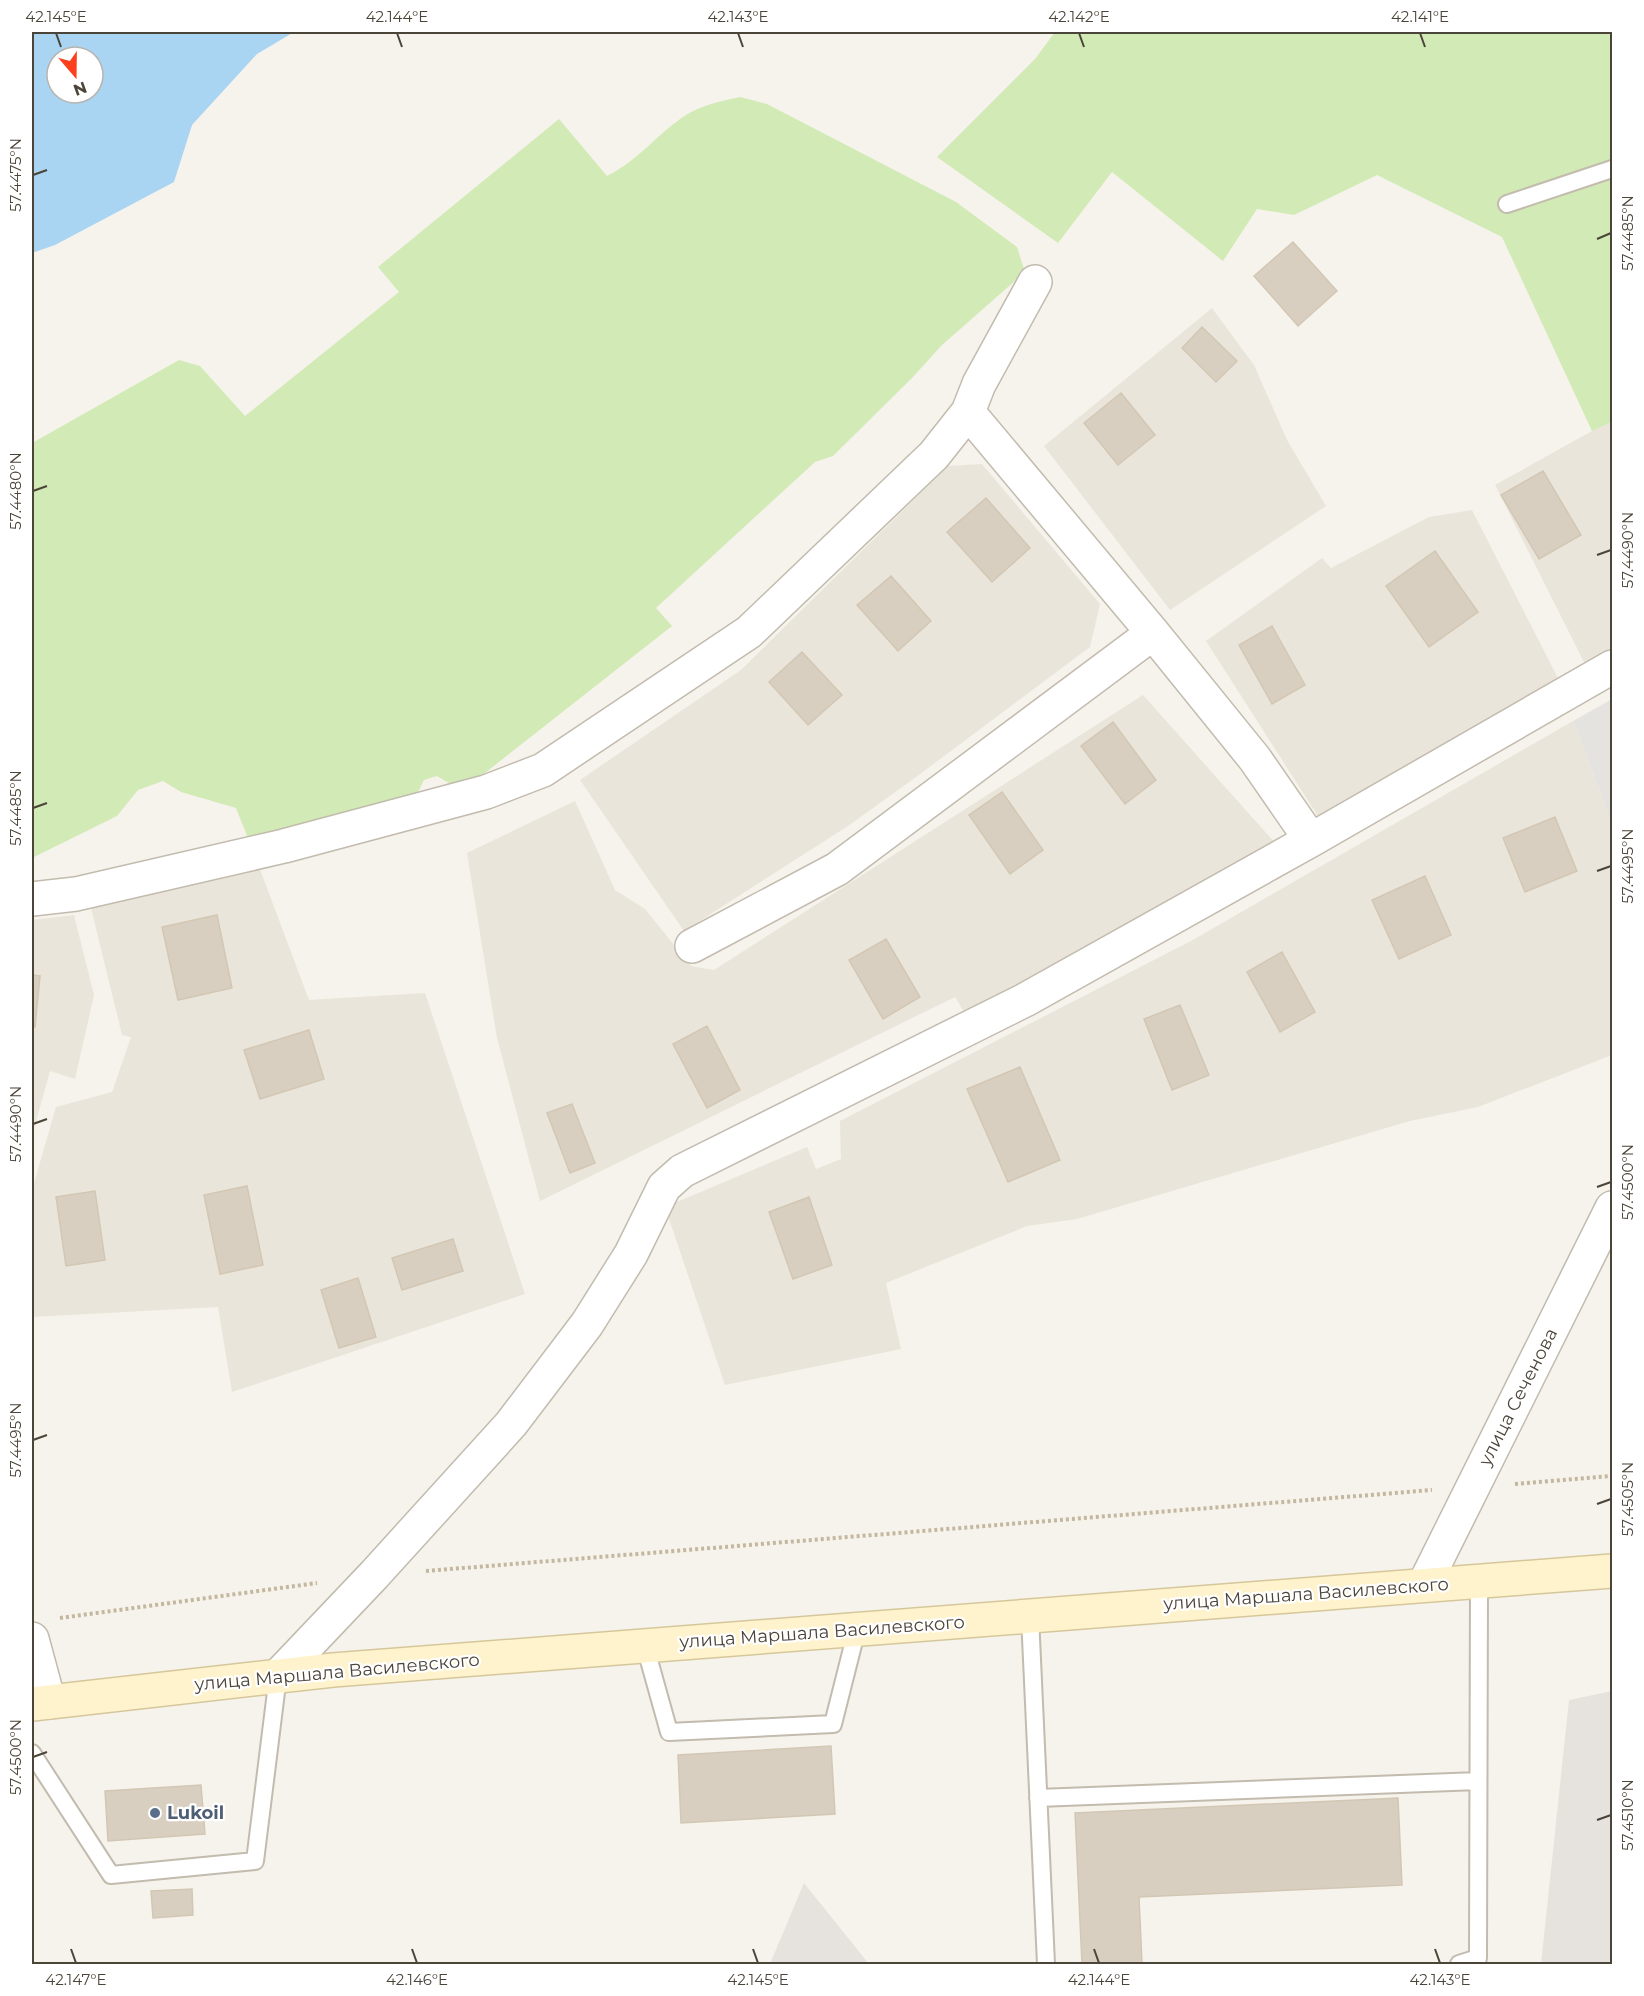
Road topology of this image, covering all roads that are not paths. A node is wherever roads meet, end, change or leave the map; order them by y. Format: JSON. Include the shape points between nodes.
{"nodes":[{"id":1,"x":1612,"y":169,"type":"edge"},
{"id":2,"x":1507,"y":204,"type":"dead end"},
{"id":3,"x":1035,"y":282,"type":"dead end"},
{"id":4,"x":968,"y":412,"type":"junction"},
{"id":5,"x":1153,"y":633,"type":"junction"},
{"id":6,"x":1612,"y":667,"type":"edge"},
{"id":7,"x":1311,"y":840,"type":"junction"},
{"id":8,"x":32,"y":899,"type":"edge"},
{"id":9,"x":692,"y":946,"type":"dead end"},
{"id":10,"x":1612,"y":1208,"type":"edge"},
{"id":11,"x":1612,"y":1571,"type":"edge"},
{"id":12,"x":1479,"y":1581,"type":"junction"},
{"id":13,"x":1424,"y":1585,"type":"junction"},
{"id":14,"x":1030,"y":1616,"type":"junction"},
{"id":15,"x":43,"y":1629,"type":"edge"},
{"id":16,"x":857,"y":1629,"type":"junction"},
{"id":17,"x":645,"y":1646,"type":"junction"},
{"id":18,"x":278,"y":1676,"type":"junction"},
{"id":19,"x":40,"y":1703,"type":"edge"},
{"id":20,"x":32,"y":1753,"type":"edge"},
{"id":21,"x":1478,"y":1780,"type":"junction"},
{"id":22,"x":1038,"y":1798,"type":"junction"},
{"id":23,"x":1046,"y":1965,"type":"edge"},
{"id":24,"x":1459,"y":1965,"type":"edge"}],
"edges":[{"from":1,"to":2,"type":"lane"},
{"from":3,"to":4,"type":"street","via":[[979,384]]},
{"from":4,"to":5,"type":"street"},
{"from":4,"to":8,"type":"street","via":[[934,455],[749,632],[543,770],[486,792],[284,846],[76,894]]},
{"from":5,"to":7,"type":"street","via":[[1255,759]]},
{"from":5,"to":9,"type":"street","via":[[837,869]]},
{"from":6,"to":7,"type":"street"},
{"from":7,"to":18,"type":"street","via":[[1025,1000],[682,1171],[664,1187],[631,1254],[580,1333],[511,1424]]},
{"from":10,"to":13,"type":"street","name":"улица Сеченова"},
{"from":11,"to":12,"type":"street","name":"улица Маршала Василевского"},
{"from":12,"to":13,"type":"street","name":"улица Маршала Василевского"},
{"from":12,"to":21,"type":"lane"},
{"from":13,"to":14,"type":"street","name":"улица Маршала Василевского"},
{"from":14,"to":16,"type":"street","name":"улица Маршала Василевского"},
{"from":14,"to":22,"type":"lane"},
{"from":15,"to":19,"type":"street"},
{"from":16,"to":17,"type":"street","name":"улица Маршала Василевского"},
{"from":16,"to":17,"type":"lane","via":[[833,1724],[669,1732]]},
{"from":17,"to":18,"type":"street","name":"улица Маршала Василевского"},
{"from":18,"to":19,"type":"street","name":"улица Маршала Василевского"},
{"from":18,"to":20,"type":"lane","via":[[255,1861],[111,1875]]},
{"from":21,"to":22,"type":"lane"},
{"from":21,"to":24,"type":"lane","via":[[1478,1958]]},
{"from":22,"to":23,"type":"lane"}]}
